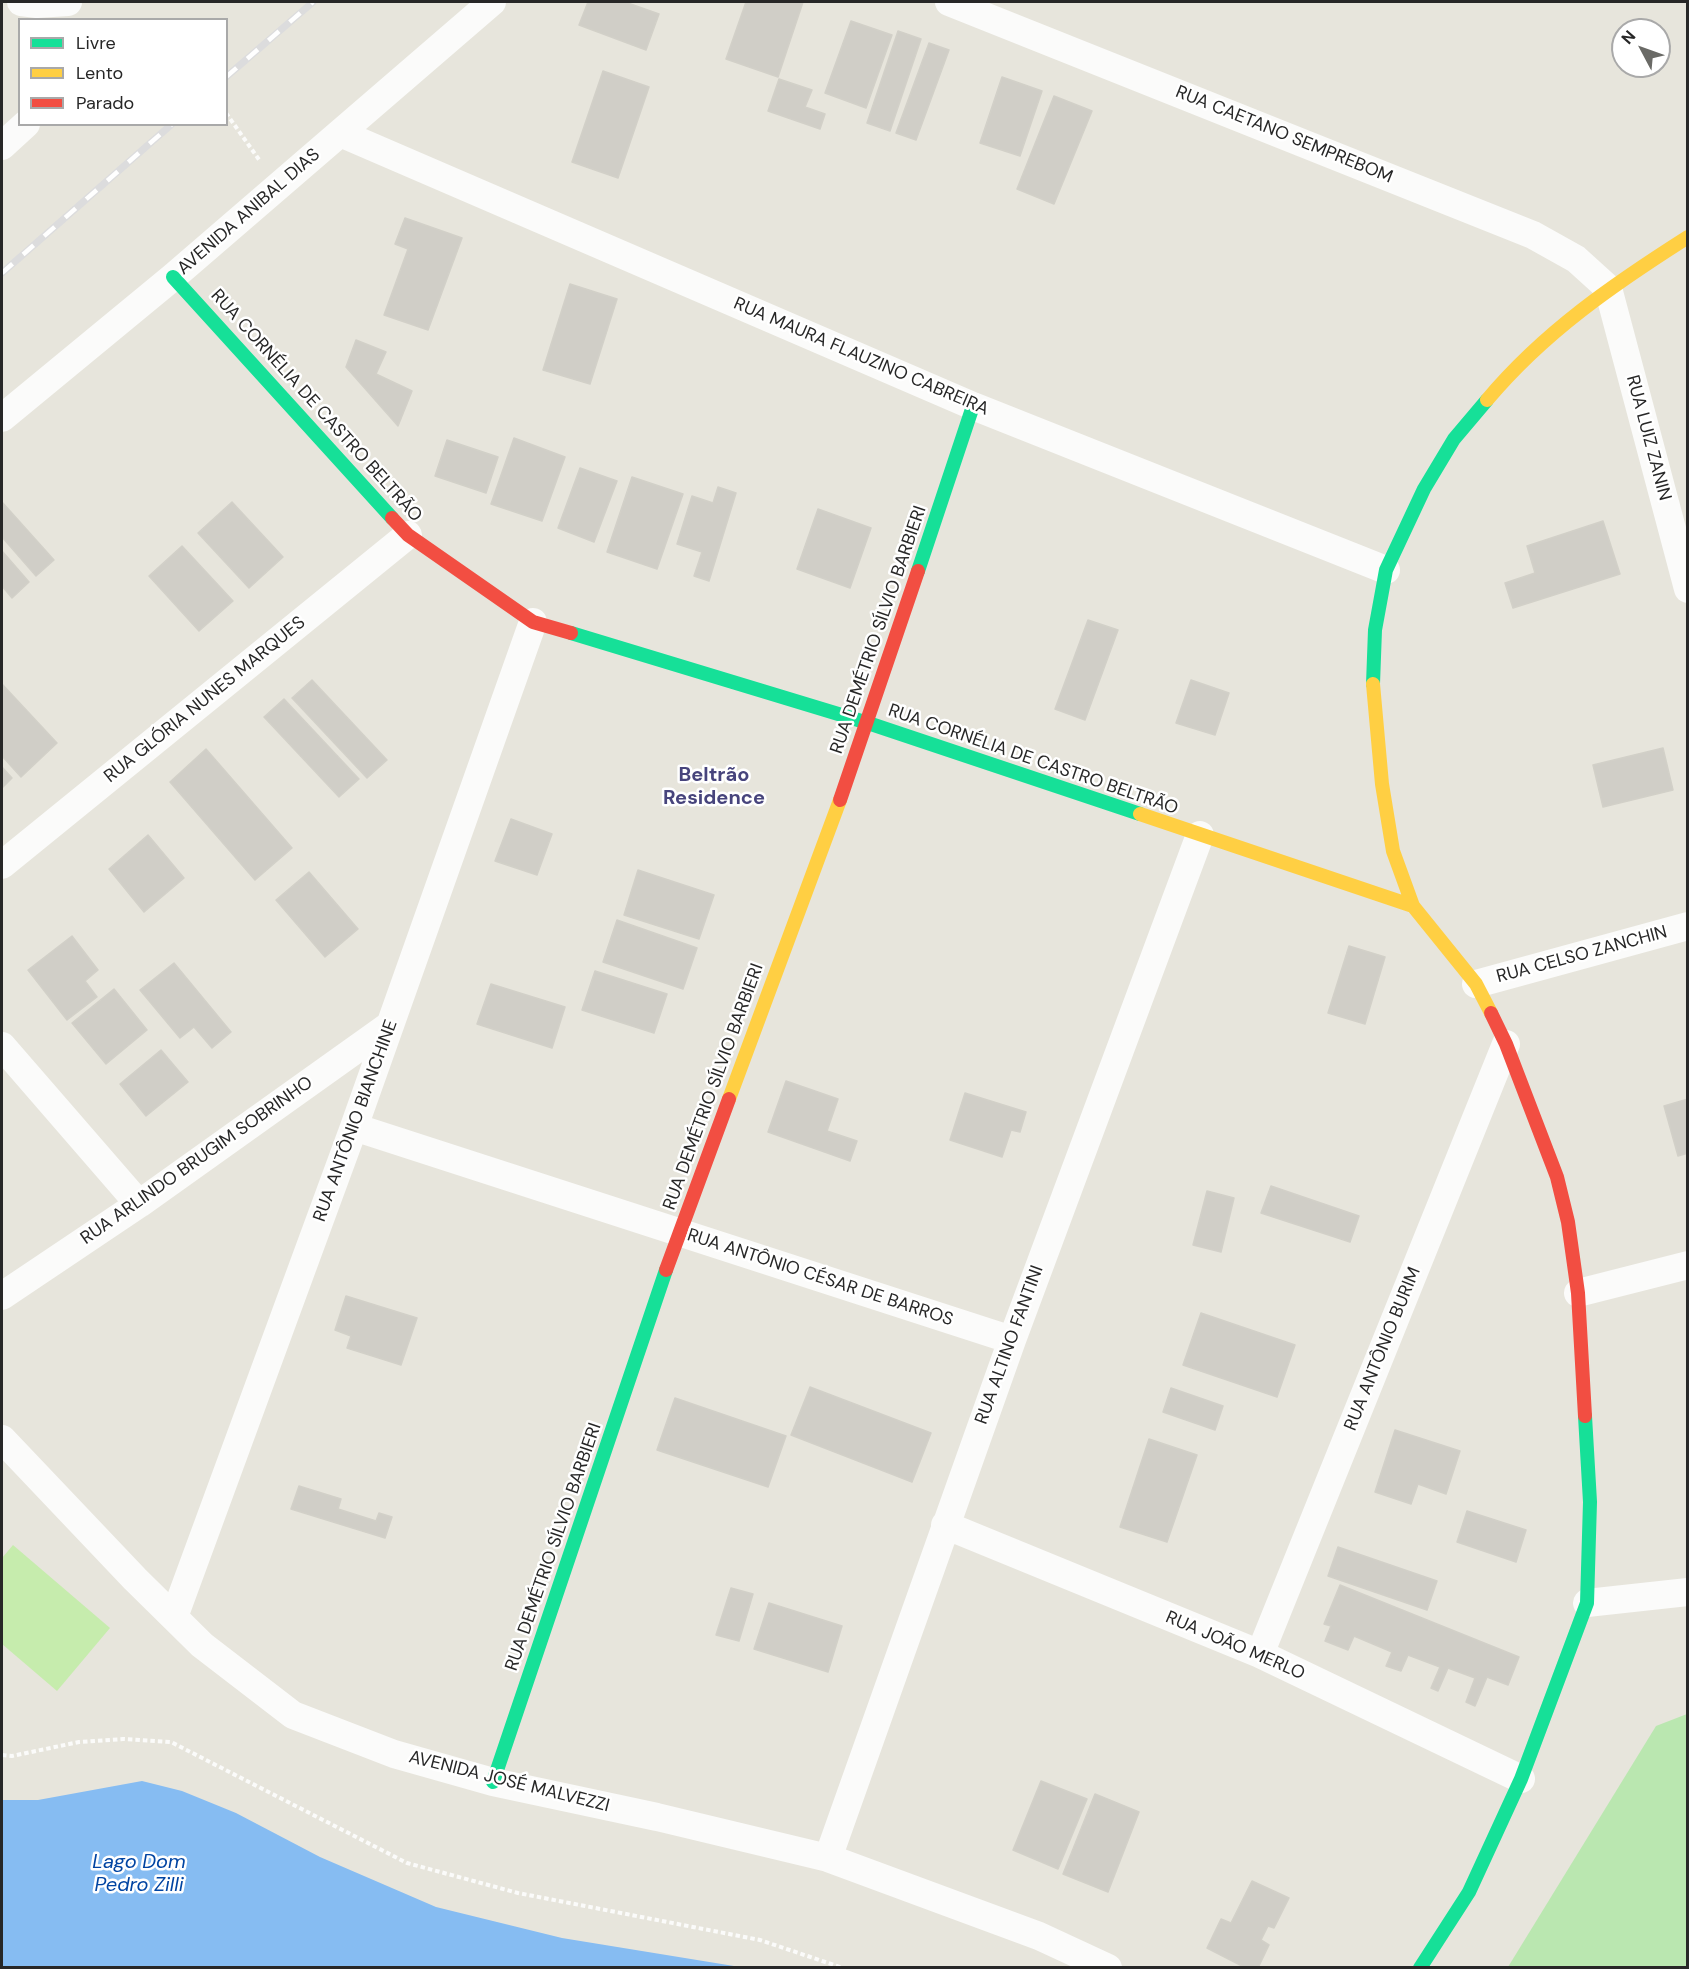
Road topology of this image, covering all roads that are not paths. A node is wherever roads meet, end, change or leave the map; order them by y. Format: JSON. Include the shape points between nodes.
{"nodes":[{"id":1,"x":68,"y":2,"type":"edge"},
{"id":2,"x":492,"y":2,"type":"edge"},
{"id":3,"x":949,"y":2,"type":"edge"},
{"id":4,"x":35,"y":8,"type":"edge"},
{"id":5,"x":24,"y":126,"type":"edge"},
{"id":6,"x":340,"y":133,"type":"junction"},
{"id":7,"x":2,"y":146,"type":"edge"},
{"id":8,"x":1688,"y":237,"type":"edge"},
{"id":9,"x":173,"y":277,"type":"junction"},
{"id":10,"x":1608,"y":288,"type":"junction"},
{"id":11,"x":973,"y":406,"type":"junction"},
{"id":12,"x":2,"y":418,"type":"edge"},
{"id":13,"x":408,"y":535,"type":"junction"},
{"id":14,"x":1386,"y":570,"type":"junction"},
{"id":15,"x":1688,"y":589,"type":"edge"},
{"id":16,"x":533,"y":622,"type":"junction"},
{"id":17,"x":868,"y":723,"type":"junction"},
{"id":18,"x":1200,"y":835,"type":"junction"},
{"id":19,"x":2,"y":865,"type":"edge"},
{"id":20,"x":1413,"y":906,"type":"junction"},
{"id":21,"x":1688,"y":926,"type":"edge"},
{"id":22,"x":1476,"y":984,"type":"junction"},
{"id":23,"x":390,"y":1025,"type":"junction"},
{"id":24,"x":1506,"y":1044,"type":"junction"},
{"id":25,"x":2,"y":1046,"type":"edge"},
{"id":26,"x":354,"y":1127,"type":"junction"},
{"id":27,"x":139,"y":1204,"type":"junction"},
{"id":28,"x":679,"y":1233,"type":"junction"},
{"id":29,"x":1688,"y":1264,"type":"edge"},
{"id":30,"x":1578,"y":1293,"type":"junction"},
{"id":31,"x":2,"y":1296,"type":"edge"},
{"id":32,"x":1012,"y":1340,"type":"junction"},
{"id":33,"x":2,"y":1439,"type":"edge"},
{"id":34,"x":945,"y":1525,"type":"junction"},
{"id":35,"x":1688,"y":1592,"type":"edge"},
{"id":36,"x":1587,"y":1603,"type":"junction"},
{"id":37,"x":174,"y":1617,"type":"junction"},
{"id":38,"x":1260,"y":1654,"type":"junction"},
{"id":39,"x":1521,"y":1779,"type":"junction"},
{"id":40,"x":493,"y":1782,"type":"junction"},
{"id":41,"x":828,"y":1858,"type":"junction"},
{"id":42,"x":1108,"y":1968,"type":"edge"},
{"id":43,"x":1420,"y":1968,"type":"edge"}],
"edges":[{"from":1,"to":4,"type":"street"},
{"from":2,"to":6,"type":"street","name":"AVENIDA ANIBAL DIAS"},
{"from":3,"to":10,"type":"street","name":"RUA CAETANO SEMPREBOM","via":[[1533,235],[1576,259]]},
{"from":5,"to":7,"type":"street"},
{"from":6,"to":9,"type":"street","name":"AVENIDA ANIBAL DIAS"},
{"from":6,"to":11,"type":"street","name":"RUA MAURA FLAUZINO CABREIRA"},
{"from":8,"to":10,"type":"street"},
{"from":9,"to":12,"type":"street","name":"AVENIDA ANIBAL DIAS"},
{"from":9,"to":13,"type":"street","name":"RUA CORNÉLIA DE CASTRO BELTRÃO"},
{"from":10,"to":14,"type":"street","via":[[1498,387],[1454,439],[1424,489]]},
{"from":10,"to":15,"type":"street","name":"RUA LUIZ ZANIN"},
{"from":11,"to":14,"type":"street","name":"RUA MAURA FLAUZINO CABREIRA"},
{"from":11,"to":17,"type":"street","name":"RUA DEMÉTRIO SÍLVIO BARBIERI"},
{"from":13,"to":16,"type":"street","name":"RUA CORNÉLIA DE CASTRO BELTRÃO"},
{"from":13,"to":19,"type":"street","name":"RUA GLÓRIA NUNES MARQUES"},
{"from":14,"to":20,"type":"street","via":[[1375,630],[1373,684],[1393,851]]},
{"from":16,"to":17,"type":"street","name":"RUA CORNÉLIA DE CASTRO BELTRÃO"},
{"from":16,"to":23,"type":"street","name":"RUA ANTÔNIO BIANCHINE"},
{"from":17,"to":18,"type":"street","name":"RUA CORNÉLIA DE CASTRO BELTRÃO"},
{"from":17,"to":28,"type":"street","name":"RUA DEMÉTRIO SÍLVIO BARBIERI"},
{"from":18,"to":20,"type":"street","name":"RUA CORNÉLIA DE CASTRO BELTRÃO"},
{"from":18,"to":32,"type":"street","name":"RUA ALTINO FANTINI"},
{"from":20,"to":22,"type":"street"},
{"from":21,"to":22,"type":"street","name":"RUA CELSO ZANCHIN"},
{"from":22,"to":24,"type":"street"},
{"from":23,"to":26,"type":"street","name":"RUA ANTÔNIO BIANCHINE"},
{"from":23,"to":27,"type":"street","name":"RUA ARLINDO BRUGIM SOBRINHO"},
{"from":24,"to":30,"type":"street","via":[[1557,1177]]},
{"from":24,"to":38,"type":"street","name":"RUA ANTÔNIO BURIM"},
{"from":25,"to":27,"type":"street"},
{"from":26,"to":28,"type":"street","name":"RUA ANTÔNIO CÉSAR DE BARROS"},
{"from":26,"to":37,"type":"street","name":"RUA ANTÔNIO BIANCHINE"},
{"from":27,"to":31,"type":"street","name":"RUA ARLINDO BRUGIM SOBRINHO"},
{"from":28,"to":32,"type":"street","name":"RUA ANTÔNIO CÉSAR DE BARROS"},
{"from":28,"to":40,"type":"street","name":"RUA DEMÉTRIO SÍLVIO BARBIERI"},
{"from":29,"to":30,"type":"street"},
{"from":30,"to":36,"type":"street","via":[[1590,1502]]},
{"from":32,"to":34,"type":"street","name":"RUA ALTINO FANTINI"},
{"from":33,"to":37,"type":"street","name":"AVENIDA JOSÉ MALVEZZI"},
{"from":34,"to":38,"type":"street","name":"RUA JOÃO MERLO"},
{"from":34,"to":41,"type":"street","name":"RUA ALTINO FANTINI"},
{"from":35,"to":36,"type":"street"},
{"from":36,"to":39,"type":"street"},
{"from":37,"to":40,"type":"street","name":"AVENIDA JOSÉ MALVEZZI","via":[[246,1681],[293,1714],[394,1754]]},
{"from":38,"to":39,"type":"street","name":"RUA JOÃO MERLO"},
{"from":39,"to":43,"type":"street","via":[[1469,1892]]},
{"from":40,"to":41,"type":"street","name":"AVENIDA JOSÉ MALVEZZI"},
{"from":41,"to":42,"type":"street","name":"AVENIDA JOSÉ MALVEZZI","via":[[1040,1936]]}]}
